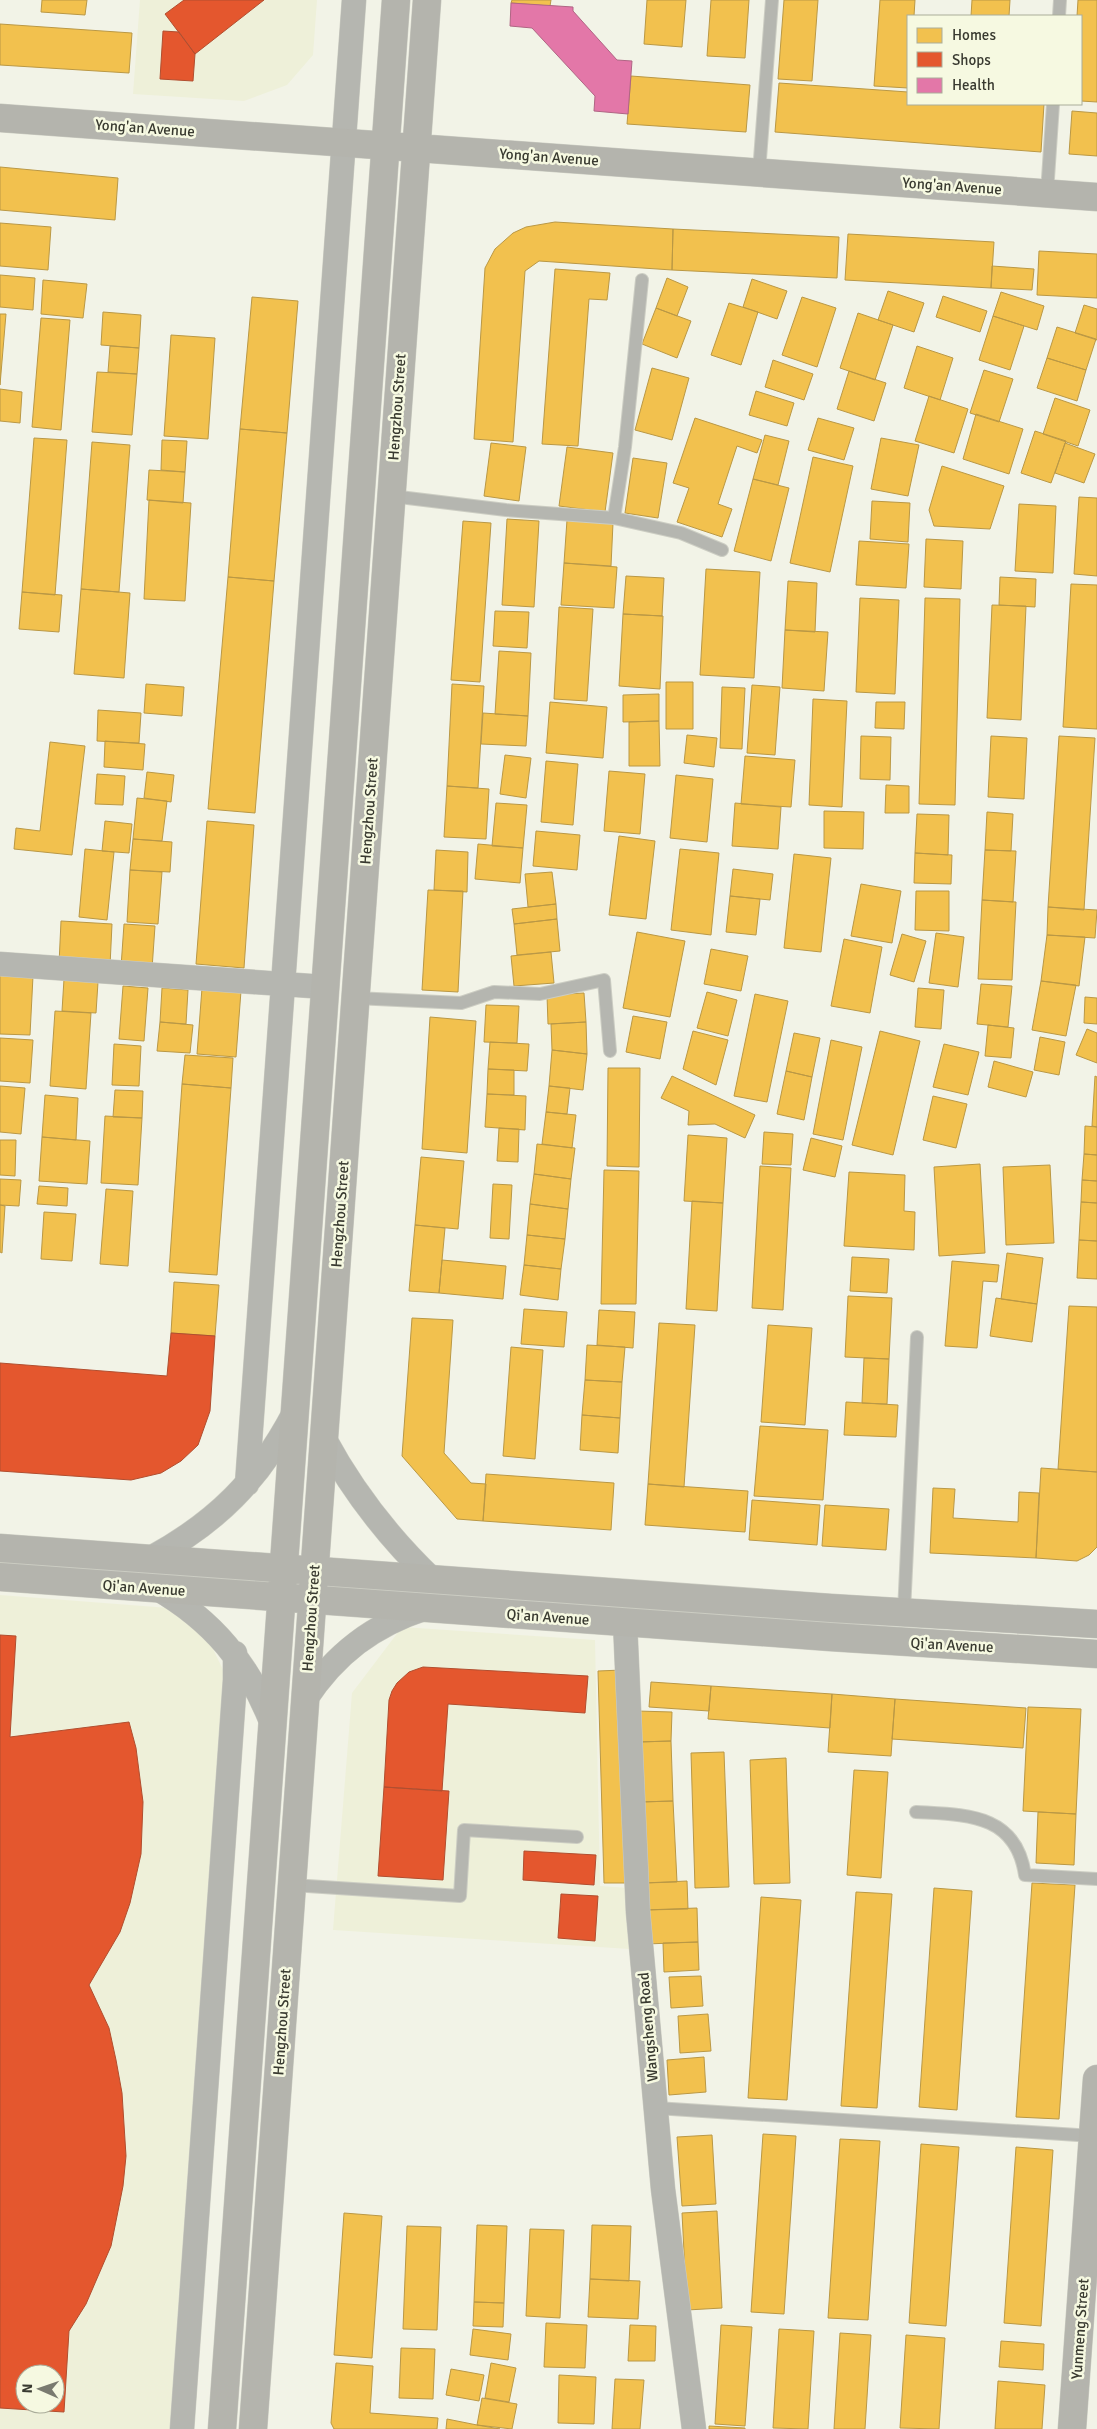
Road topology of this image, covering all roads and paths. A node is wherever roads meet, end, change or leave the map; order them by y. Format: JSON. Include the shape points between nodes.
{"nodes":[{"id":1,"x":354,"y":0,"type":"edge"},
{"id":2,"x":396,"y":0,"type":"edge"},
{"id":3,"x":427,"y":0,"type":"edge"},
{"id":4,"x":772,"y":0,"type":"edge"},
{"id":5,"x":1060,"y":0,"type":"edge"},
{"id":6,"x":1059,"y":15,"type":"edge"},
{"id":7,"x":1053,"y":105,"type":"edge"},
{"id":8,"x":0,"y":118,"type":"edge"},
{"id":9,"x":344,"y":142,"type":"junction"},
{"id":10,"x":386,"y":145,"type":"junction"},
{"id":11,"x":416,"y":148,"type":"junction"},
{"id":12,"x":760,"y":172,"type":"junction"},
{"id":13,"x":1047,"y":192,"type":"junction"},
{"id":14,"x":1097,"y":196,"type":"edge"},
{"id":15,"x":642,"y":280,"type":"dead end"},
{"id":16,"x":391,"y":496,"type":"junction"},
{"id":17,"x":614,"y":518,"type":"junction"},
{"id":18,"x":722,"y":550,"type":"dead end"},
{"id":19,"x":0,"y":964,"type":"edge"},
{"id":20,"x":283,"y":984,"type":"junction"},
{"id":21,"x":325,"y":987,"type":"junction"},
{"id":22,"x":355,"y":998,"type":"junction"},
{"id":23,"x":610,"y":1051,"type":"dead end"},
{"id":24,"x":917,"y":1336,"type":"dead end"},
{"id":25,"x":294,"y":1412,"type":"junction"},
{"id":26,"x":324,"y":1438,"type":"junction"},
{"id":27,"x":247,"y":1484,"type":"junction"},
{"id":28,"x":0,"y":1548,"type":"edge"},
{"id":29,"x":149,"y":1559,"type":"junction"},
{"id":30,"x":283,"y":1568,"type":"junction"},
{"id":31,"x":314,"y":1571,"type":"junction"},
{"id":32,"x":0,"y":1577,"type":"edge"},
{"id":33,"x":432,"y":1579,"type":"junction"},
{"id":34,"x":156,"y":1588,"type":"junction"},
{"id":35,"x":281,"y":1597,"type":"junction"},
{"id":36,"x":312,"y":1600,"type":"junction"},
{"id":37,"x":426,"y":1608,"type":"junction"},
{"id":38,"x":904,"y":1612,"type":"junction"},
{"id":39,"x":625,"y":1622,"type":"junction"},
{"id":40,"x":1097,"y":1624,"type":"edge"},
{"id":41,"x":234,"y":1653,"type":"junction"},
{"id":42,"x":1097,"y":1654,"type":"edge"},
{"id":43,"x":305,"y":1700,"type":"junction"},
{"id":44,"x":272,"y":1724,"type":"junction"},
{"id":45,"x":916,"y":1812,"type":"dead end"},
{"id":46,"x":577,"y":1837,"type":"dead end"},
{"id":47,"x":1097,"y":1879,"type":"edge"},
{"id":48,"x":292,"y":1885,"type":"junction"},
{"id":49,"x":1097,"y":2079,"type":"edge"},
{"id":50,"x":656,"y":2108,"type":"junction"},
{"id":51,"x":1093,"y":2136,"type":"junction"},
{"id":52,"x":1089,"y":2304,"type":"edge"},
{"id":53,"x":182,"y":2429,"type":"edge"},
{"id":54,"x":222,"y":2429,"type":"edge"},
{"id":55,"x":253,"y":2429,"type":"edge"},
{"id":56,"x":694,"y":2429,"type":"edge"},
{"id":57,"x":1072,"y":2429,"type":"edge"}],
"edges":[{"from":1,"to":9,"type":"street"},
{"from":2,"to":10,"type":"main road","name":"Hengzhou Street"},
{"from":3,"to":11,"type":"main road","name":"Hengzhou Street"},
{"from":4,"to":12,"type":"lane"},
{"from":5,"to":6,"type":"lane"},
{"from":7,"to":13,"type":"lane"},
{"from":8,"to":9,"type":"main road","name":"Yong'an Avenue"},
{"from":9,"to":10,"type":"main road","name":"Yong'an Avenue"},
{"from":9,"to":20,"type":"street"},
{"from":10,"to":11,"type":"main road","name":"Yong'an Avenue"},
{"from":10,"to":21,"type":"main road","name":"Hengzhou Street"},
{"from":11,"to":12,"type":"main road","name":"Yong'an Avenue"},
{"from":11,"to":16,"type":"main road","name":"Hengzhou Street"},
{"from":12,"to":13,"type":"main road","name":"Yong'an Avenue"},
{"from":13,"to":14,"type":"main road","name":"Yong'an Avenue"},
{"from":15,"to":17,"type":"lane","via":[[625,447]]},
{"from":16,"to":17,"type":"lane","via":[[506,510]]},
{"from":16,"to":22,"type":"main road","name":"Hengzhou Street"},
{"from":17,"to":18,"type":"lane","via":[[680,533]]},
{"from":19,"to":20,"type":"street"},
{"from":20,"to":21,"type":"street"},
{"from":20,"to":27,"type":"street"},
{"from":21,"to":25,"type":"main road","name":"Hengzhou Street"},
{"from":22,"to":23,"type":"lane","via":[[462,1003],[494,992],[540,994],[604,980]]},
{"from":22,"to":26,"type":"main road","name":"Hengzhou Street"},
{"from":24,"to":38,"type":"lane"},
{"from":25,"to":27,"type":"street","via":[[281,1438]]},
{"from":25,"to":30,"type":"main road","name":"Hengzhou Street"},
{"from":26,"to":31,"type":"main road","name":"Hengzhou Street"},
{"from":26,"to":33,"type":"street","via":[[368,1510]]},
{"from":27,"to":29,"type":"street","via":[[203,1526]]},
{"from":28,"to":29,"type":"main road","name":"Qi'an Avenue"},
{"from":29,"to":30,"type":"main road","name":"Qi'an Avenue"},
{"from":30,"to":31,"type":"main road","name":"Qi'an Avenue"},
{"from":30,"to":35,"type":"main road","name":"Hengzhou Street"},
{"from":31,"to":33,"type":"main road","name":"Qi'an Avenue"},
{"from":31,"to":36,"type":"main road","name":"Hengzhou Street"},
{"from":32,"to":34,"type":"main road","name":"Qi'an Avenue"},
{"from":33,"to":38,"type":"main road","name":"Qi'an Avenue"},
{"from":34,"to":35,"type":"main road","name":"Qi'an Avenue"},
{"from":34,"to":41,"type":"street","via":[[198,1615]]},
{"from":35,"to":36,"type":"main road","name":"Qi'an Avenue"},
{"from":35,"to":44,"type":"main road","name":"Hengzhou Street"},
{"from":36,"to":37,"type":"main road","name":"Qi'an Avenue"},
{"from":36,"to":43,"type":"main road","name":"Hengzhou Street"},
{"from":37,"to":39,"type":"main road","name":"Qi'an Avenue"},
{"from":37,"to":43,"type":"street","via":[[404,1615],[362,1638],[330,1666]]},
{"from":38,"to":40,"type":"main road","name":"Qi'an Avenue"},
{"from":39,"to":42,"type":"main road","name":"Qi'an Avenue"},
{"from":39,"to":50,"type":"street","name":"Wangsheng Road","via":[[638,1912]]},
{"from":41,"to":44,"type":"street","via":[[262,1699]]},
{"from":41,"to":53,"type":"street","via":[[235,1680]]},
{"from":43,"to":48,"type":"main road","name":"Hengzhou Street"},
{"from":44,"to":54,"type":"main road","name":"Hengzhou Street"},
{"from":45,"to":47,"type":"lane","via":[[971,1816],[999,1829],[1020,1852],[1025,1875]]},
{"from":46,"to":48,"type":"lane","via":[[464,1830],[460,1896]]},
{"from":48,"to":55,"type":"main road","name":"Hengzhou Street"},
{"from":49,"to":51,"type":"main road","name":"Yunmeng Street"},
{"from":50,"to":51,"type":"lane"},
{"from":50,"to":56,"type":"street","name":"Wangsheng Road","via":[[663,2189]]},
{"from":51,"to":52,"type":"main road","name":"Yunmeng Street"},
{"from":52,"to":57,"type":"main road","name":"Yunmeng Street"}]}
